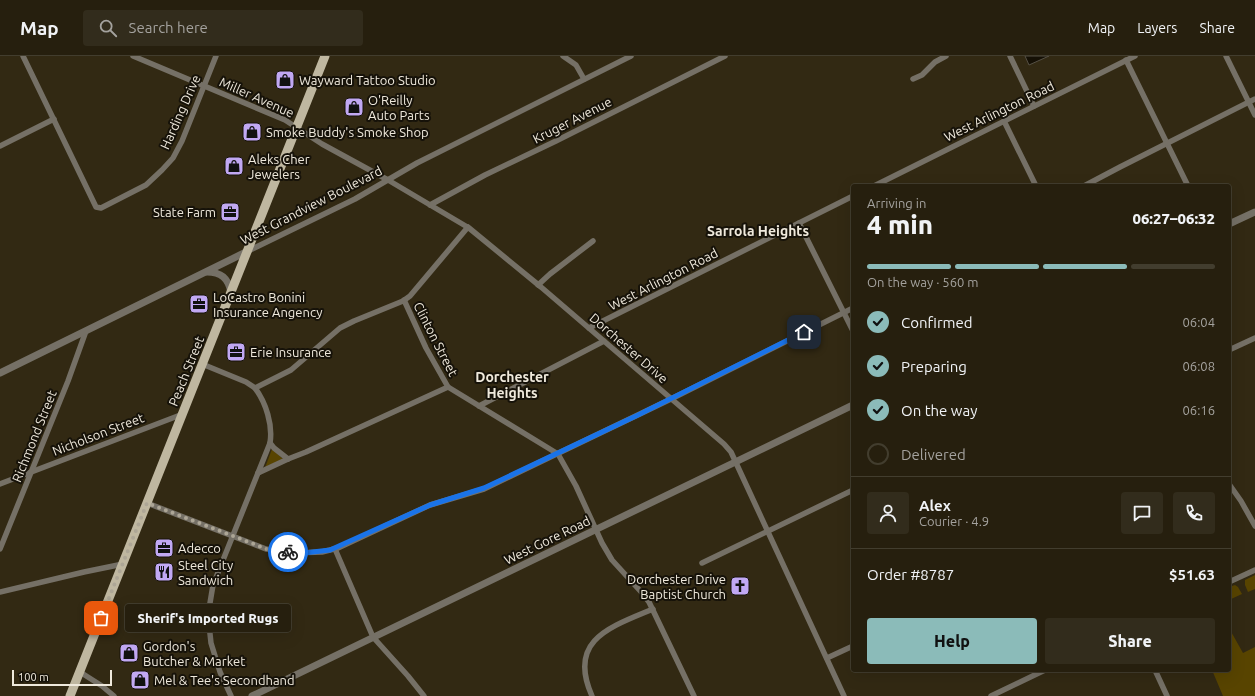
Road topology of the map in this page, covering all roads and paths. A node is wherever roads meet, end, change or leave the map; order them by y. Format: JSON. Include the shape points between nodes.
{"nodes":[{"id":1,"x":23,"y":56,"type":"edge"},
{"id":2,"x":133,"y":56,"type":"edge"},
{"id":3,"x":216,"y":56,"type":"edge"},
{"id":4,"x":325,"y":56,"type":"edge"},
{"id":5,"x":563,"y":56,"type":"edge"},
{"id":6,"x":632,"y":56,"type":"edge"},
{"id":7,"x":725,"y":56,"type":"edge"},
{"id":8,"x":946,"y":56,"type":"edge"},
{"id":9,"x":1010,"y":56,"type":"edge"},
{"id":10,"x":1135,"y":56,"type":"edge"},
{"id":11,"x":1226,"y":56,"type":"edge"},
{"id":12,"x":1126,"y":60,"type":"junction"},
{"id":13,"x":584,"y":79,"type":"junction"},
{"id":14,"x":913,"y":79,"type":"dead end"},
{"id":15,"x":204,"y":86,"type":"junction"},
{"id":16,"x":1255,"y":99,"type":"edge"},
{"id":17,"x":1249,"y":102,"type":"junction"},
{"id":18,"x":1034,"y":106,"type":"junction"},
{"id":19,"x":1255,"y":115,"type":"edge"},
{"id":20,"x":54,"y":120,"type":"junction"},
{"id":21,"x":1004,"y":121,"type":"junction"},
{"id":22,"x":297,"y":128,"type":"junction"},
{"id":23,"x":1167,"y":143,"type":"junction"},
{"id":24,"x":0,"y":146,"type":"edge"},
{"id":25,"x":388,"y":180,"type":"junction"},
{"id":26,"x":878,"y":184,"type":"edge"},
{"id":27,"x":1035,"y":184,"type":"edge"},
{"id":28,"x":1088,"y":184,"type":"edge"},
{"id":29,"x":1187,"y":184,"type":"edge"},
{"id":30,"x":851,"y":197,"type":"edge"},
{"id":31,"x":430,"y":205,"type":"junction"},
{"id":32,"x":1255,"y":212,"type":"edge"},
{"id":33,"x":799,"y":223,"type":"junction"},
{"id":34,"x":1231,"y":223,"type":"edge"},
{"id":35,"x":468,"y":227,"type":"junction"},
{"id":36,"x":593,"y":241,"type":"dead end"},
{"id":37,"x":248,"y":251,"type":"junction"},
{"id":38,"x":205,"y":272,"type":"junction"},
{"id":39,"x":538,"y":285,"type":"junction"},
{"id":40,"x":231,"y":292,"type":"junction"},
{"id":41,"x":404,"y":300,"type":"junction"},
{"id":42,"x":851,"y":309,"type":"edge"},
{"id":43,"x":844,"y":312,"type":"junction"},
{"id":44,"x":851,"y":327,"type":"edge"},
{"id":45,"x":589,"y":328,"type":"junction"},
{"id":46,"x":86,"y":331,"type":"junction"},
{"id":47,"x":1255,"y":338,"type":"edge"},
{"id":48,"x":604,"y":341,"type":"junction"},
{"id":49,"x":1231,"y":349,"type":"edge"},
{"id":50,"x":202,"y":364,"type":"junction"},
{"id":51,"x":0,"y":373,"type":"edge"},
{"id":52,"x":448,"y":387,"type":"junction"},
{"id":53,"x":255,"y":388,"type":"junction"},
{"id":54,"x":671,"y":399,"type":"junction"},
{"id":55,"x":479,"y":406,"type":"junction"},
{"id":56,"x":851,"y":406,"type":"edge"},
{"id":57,"x":183,"y":414,"type":"junction"},
{"id":58,"x":270,"y":443,"type":"junction"},
{"id":59,"x":558,"y":454,"type":"junction"},
{"id":60,"x":288,"y":459,"type":"junction"},
{"id":61,"x":736,"y":462,"type":"junction"},
{"id":62,"x":31,"y":472,"type":"junction"},
{"id":63,"x":258,"y":473,"type":"junction"},
{"id":64,"x":0,"y":484,"type":"edge"},
{"id":65,"x":1231,"y":487,"type":"edge"},
{"id":66,"x":851,"y":491,"type":"edge"},
{"id":67,"x":147,"y":503,"type":"junction"},
{"id":68,"x":1255,"y":526,"type":"edge"},
{"id":69,"x":596,"y":530,"type":"junction"},
{"id":70,"x":767,"y":531,"type":"junction"},
{"id":71,"x":233,"y":536,"type":"junction"},
{"id":72,"x":0,"y":549,"type":"edge"},
{"id":73,"x":335,"y":549,"type":"junction"},
{"id":74,"x":702,"y":562,"type":"dead end"},
{"id":75,"x":123,"y":564,"type":"junction"},
{"id":76,"x":1255,"y":570,"type":"edge"},
{"id":77,"x":1231,"y":581,"type":"edge"},
{"id":78,"x":0,"y":592,"type":"edge"},
{"id":79,"x":652,"y":609,"type":"junction"},
{"id":80,"x":373,"y":637,"type":"junction"},
{"id":81,"x":851,"y":647,"type":"edge"},
{"id":82,"x":827,"y":658,"type":"junction"},
{"id":83,"x":80,"y":672,"type":"junction"},
{"id":84,"x":1041,"y":672,"type":"edge"},
{"id":85,"x":1156,"y":672,"type":"edge"},
{"id":86,"x":70,"y":696,"type":"edge"},
{"id":87,"x":114,"y":696,"type":"edge"},
{"id":88,"x":231,"y":696,"type":"edge"},
{"id":89,"x":252,"y":696,"type":"edge"},
{"id":90,"x":424,"y":696,"type":"edge"},
{"id":91,"x":592,"y":696,"type":"edge"},
{"id":92,"x":694,"y":696,"type":"edge"},
{"id":93,"x":844,"y":696,"type":"edge"},
{"id":94,"x":991,"y":696,"type":"edge"},
{"id":95,"x":1167,"y":696,"type":"edge"}],
"edges":[{"from":1,"to":20,"type":"street"},
{"from":2,"to":15,"type":"street","name":"Miller Avenue"},
{"from":3,"to":15,"type":"street","name":"Harding Drive"},
{"from":4,"to":22,"type":"main road","name":"Peach Street"},
{"from":5,"to":13,"type":"street","via":[[576,65]]},
{"from":6,"to":13,"type":"street","name":"West Grandview Boulevard"},
{"from":7,"to":31,"type":"street","name":"Kruger Avenue"},
{"from":8,"to":14,"type":"street"},
{"from":9,"to":18,"type":"street"},
{"from":10,"to":12,"type":"street","name":"West Arlington Road"},
{"from":11,"to":17,"type":"street"},
{"from":12,"to":18,"type":"street","name":"West Arlington Road"},
{"from":12,"to":23,"type":"street"},
{"from":13,"to":25,"type":"street","name":"West Grandview Boulevard"},
{"from":15,"to":20,"type":"street","name":"Harding Drive","via":[[173,158],[146,185],[101,208],[96,207]]},
{"from":15,"to":22,"type":"street","name":"Miller Avenue","via":[[285,120]]},
{"from":16,"to":17,"type":"street"},
{"from":17,"to":19,"type":"street"},
{"from":17,"to":23,"type":"street"},
{"from":18,"to":21,"type":"street","name":"West Arlington Road"},
{"from":20,"to":24,"type":"street"},
{"from":21,"to":26,"type":"street","name":"West Arlington Road"},
{"from":21,"to":27,"type":"street"},
{"from":22,"to":25,"type":"street","name":"Miller Avenue"},
{"from":22,"to":37,"type":"main road","name":"Peach Street"},
{"from":23,"to":28,"type":"street"},
{"from":23,"to":29,"type":"street"},
{"from":25,"to":31,"type":"street","name":"Dorchester Drive"},
{"from":25,"to":37,"type":"street","name":"West Grandview Boulevard"},
{"from":30,"to":33,"type":"street","name":"West Arlington Road"},
{"from":31,"to":35,"type":"street","name":"Dorchester Drive"},
{"from":32,"to":34,"type":"street"},
{"from":33,"to":43,"type":"street"},
{"from":33,"to":45,"type":"street","name":"West Arlington Road"},
{"from":35,"to":39,"type":"street","name":"Dorchester Drive"},
{"from":35,"to":41,"type":"street"},
{"from":36,"to":39,"type":"street"},
{"from":37,"to":38,"type":"street","name":"West Grandview Boulevard"},
{"from":37,"to":40,"type":"main road","name":"Peach Street"},
{"from":38,"to":40,"type":"street","via":[[216,272],[225,277]]},
{"from":38,"to":46,"type":"street","name":"West Grandview Boulevard"},
{"from":39,"to":45,"type":"street","name":"Dorchester Drive"},
{"from":40,"to":50,"type":"main road","name":"Peach Street"},
{"from":41,"to":52,"type":"street","name":"Clinton Street","via":[[426,348]]},
{"from":41,"to":53,"type":"street","via":[[340,328],[291,370]]},
{"from":42,"to":43,"type":"street"},
{"from":43,"to":44,"type":"street"},
{"from":43,"to":54,"type":"street"},
{"from":45,"to":48,"type":"street","name":"Dorchester Drive"},
{"from":46,"to":51,"type":"street","name":"West Grandview Boulevard"},
{"from":46,"to":62,"type":"street","name":"Richmond Street"},
{"from":47,"to":49,"type":"street"},
{"from":48,"to":54,"type":"street","name":"Dorchester Drive"},
{"from":48,"to":55,"type":"street"},
{"from":50,"to":53,"type":"street"},
{"from":50,"to":57,"type":"main road","name":"Peach Street"},
{"from":52,"to":55,"type":"street","name":"Clinton Street"},
{"from":52,"to":60,"type":"street"},
{"from":53,"to":58,"type":"street","via":[[269,420]]},
{"from":54,"to":59,"type":"street"},
{"from":54,"to":61,"type":"street","name":"Dorchester Drive","via":[[724,444]]},
{"from":55,"to":59,"type":"street","name":"Clinton Street"},
{"from":56,"to":61,"type":"street","name":"West Gore Road"},
{"from":57,"to":62,"type":"street","name":"Nicholson Street"},
{"from":57,"to":67,"type":"main road","name":"Peach Street"},
{"from":58,"to":60,"type":"street"},
{"from":58,"to":63,"type":"street"},
{"from":59,"to":69,"type":"street","name":"Clinton Street"},
{"from":59,"to":73,"type":"street","via":[[484,488],[430,505]]},
{"from":60,"to":63,"type":"street"},
{"from":61,"to":69,"type":"street","name":"West Gore Road"},
{"from":61,"to":70,"type":"street","name":"Dorchester Drive"},
{"from":62,"to":64,"type":"street","name":"Nicholson Street"},
{"from":62,"to":72,"type":"street","name":"Richmond Street"},
{"from":63,"to":71,"type":"street"},
{"from":65,"to":68,"type":"street"},
{"from":66,"to":70,"type":"street"},
{"from":67,"to":71,"type":"street"},
{"from":67,"to":75,"type":"main road","name":"Peach Street"},
{"from":69,"to":79,"type":"street","name":"Clinton Street","via":[[612,560],[643,594]]},
{"from":69,"to":80,"type":"street","name":"West Gore Road"},
{"from":70,"to":74,"type":"street"},
{"from":70,"to":82,"type":"street","name":"Dorchester Drive"},
{"from":71,"to":73,"type":"street","via":[[276,551],[304,553]]},
{"from":71,"to":88,"type":"street","via":[[214,585],[208,615],[214,657]]},
{"from":73,"to":80,"type":"street"},
{"from":75,"to":78,"type":"street"},
{"from":75,"to":83,"type":"main road","name":"Peach Street"},
{"from":76,"to":77,"type":"street"},
{"from":79,"to":91,"type":"street","via":[[602,633],[591,646],[584,669]]},
{"from":79,"to":92,"type":"street","name":"Clinton Street"},
{"from":80,"to":89,"type":"street","name":"West Gore Road"},
{"from":80,"to":90,"type":"street"},
{"from":81,"to":82,"type":"street"},
{"from":82,"to":93,"type":"street","name":"Dorchester Drive"},
{"from":83,"to":86,"type":"main road","name":"Peach Street"},
{"from":83,"to":87,"type":"street"},
{"from":84,"to":94,"type":"street"},
{"from":85,"to":95,"type":"street"}]}
